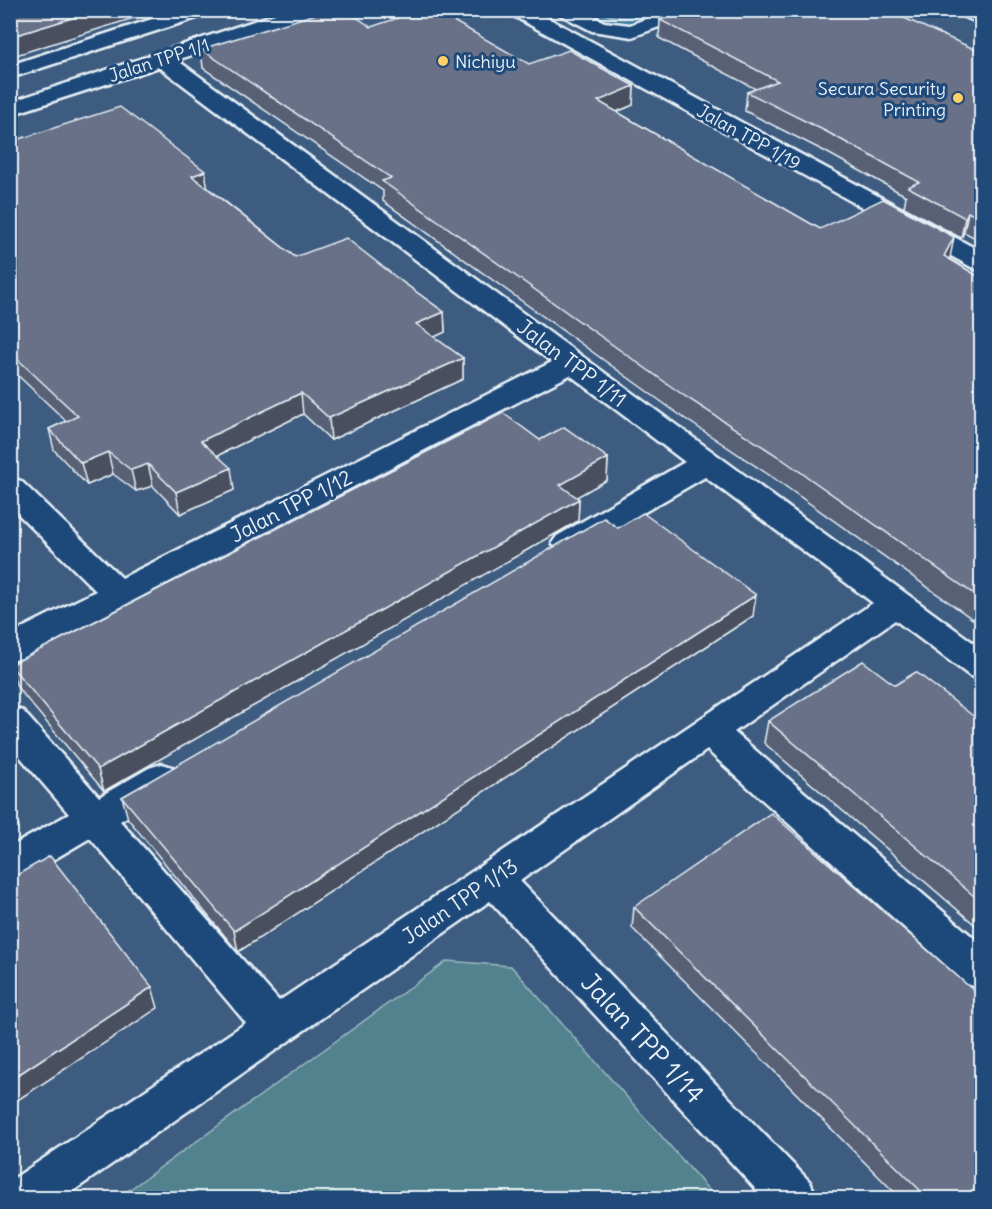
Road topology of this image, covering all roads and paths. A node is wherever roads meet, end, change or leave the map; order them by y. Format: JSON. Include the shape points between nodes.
{"nodes":[{"id":1,"x":202,"y":10,"type":"edge"},
{"id":2,"x":308,"y":10,"type":"edge"},
{"id":3,"x":517,"y":10,"type":"edge"},
{"id":4,"x":566,"y":10,"type":"edge"},
{"id":5,"x":687,"y":10,"type":"edge"},
{"id":6,"x":964,"y":10,"type":"edge"},
{"id":7,"x":981,"y":18,"type":"edge"},
{"id":8,"x":162,"y":59,"type":"junction"},
{"id":9,"x":10,"y":72,"type":"edge"},
{"id":10,"x":10,"y":109,"type":"edge"},
{"id":11,"x":981,"y":263,"type":"edge"},
{"id":12,"x":572,"y":363,"type":"junction"},
{"id":13,"x":706,"y":463,"type":"junction"},
{"id":14,"x":10,"y":488,"type":"edge"},
{"id":15,"x":540,"y":559,"type":"edge"},
{"id":16,"x":119,"y":594,"type":"junction"},
{"id":17,"x":896,"y":603,"type":"junction"},
{"id":18,"x":10,"y":650,"type":"edge"},
{"id":19,"x":981,"y":667,"type":"edge"},
{"id":20,"x":10,"y":720,"type":"edge"},
{"id":21,"x":709,"y":731,"type":"junction"},
{"id":22,"x":188,"y":763,"type":"edge"},
{"id":23,"x":94,"y":817,"type":"junction"},
{"id":24,"x":10,"y":866,"type":"edge"},
{"id":25,"x":493,"y":878,"type":"junction"},
{"id":26,"x":981,"y":970,"type":"edge"},
{"id":27,"x":276,"y":1027,"type":"junction"},
{"id":28,"x":25,"y":1198,"type":"edge"},
{"id":29,"x":794,"y":1198,"type":"edge"}],
"edges":[{"from":1,"to":9,"type":"street"},
{"from":2,"to":8,"type":"street","name":"Jalan TPP 1/1"},
{"from":3,"to":11,"type":"street","name":"Jalan TPP 1/19"},
{"from":4,"to":5,"type":"street","via":[[599,27],[632,31]]},
{"from":6,"to":7,"type":"street"},
{"from":8,"to":10,"type":"street","name":"Jalan TPP 1/1"},
{"from":8,"to":12,"type":"street","name":"Jalan TPP 1/11"},
{"from":12,"to":13,"type":"street","name":"Jalan TPP 1/11"},
{"from":12,"to":16,"type":"street","name":"Jalan TPP 1/12"},
{"from":13,"to":15,"type":"street"},
{"from":13,"to":17,"type":"street","name":"Jalan TPP 1/11"},
{"from":14,"to":16,"type":"street"},
{"from":16,"to":18,"type":"street","name":"Jalan TPP 1/12"},
{"from":17,"to":19,"type":"street","name":"Jalan TPP 1/11"},
{"from":17,"to":21,"type":"street","name":"Jalan TPP 1/13"},
{"from":20,"to":23,"type":"street"},
{"from":21,"to":25,"type":"street","name":"Jalan TPP 1/13"},
{"from":21,"to":26,"type":"street"},
{"from":22,"to":23,"type":"street"},
{"from":23,"to":24,"type":"street"},
{"from":23,"to":27,"type":"street"},
{"from":25,"to":27,"type":"street","name":"Jalan TPP 1/13"},
{"from":25,"to":29,"type":"street","name":"Jalan TPP 1/14"},
{"from":27,"to":28,"type":"street","name":"Jalan TPP 1/13"}]}
